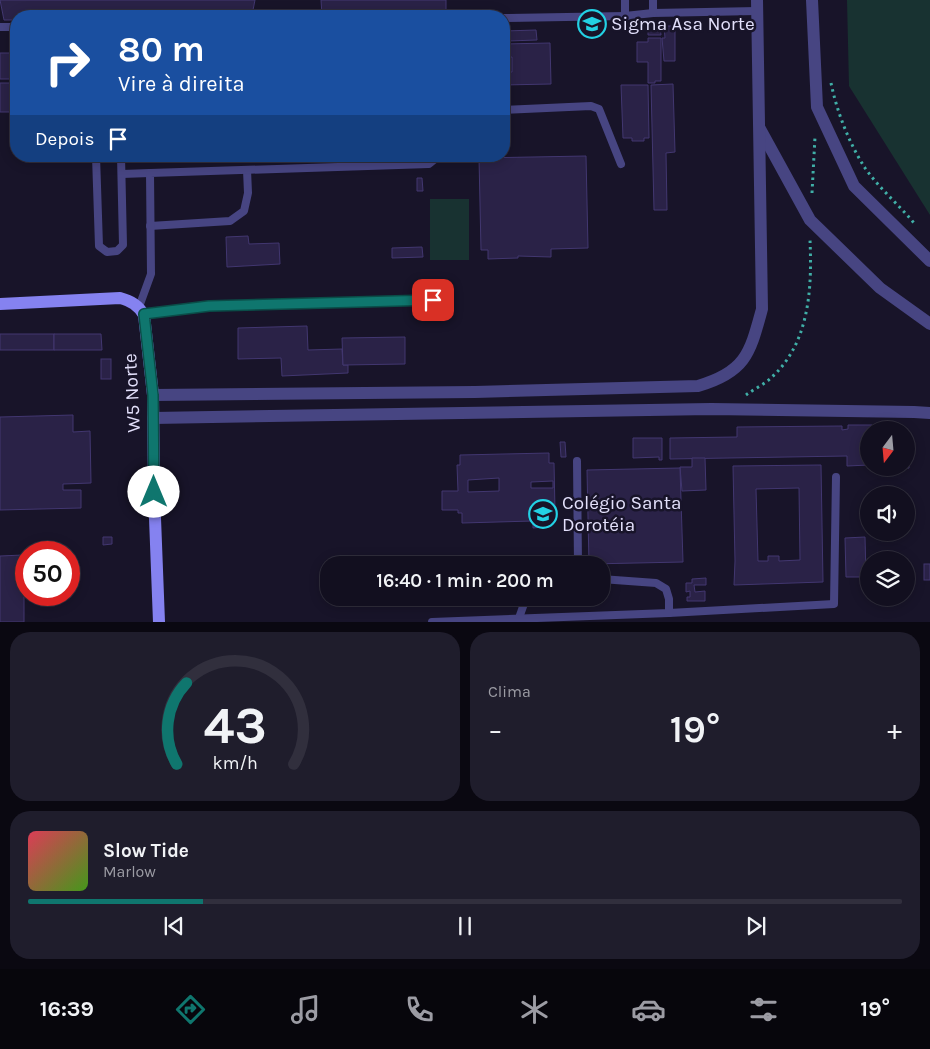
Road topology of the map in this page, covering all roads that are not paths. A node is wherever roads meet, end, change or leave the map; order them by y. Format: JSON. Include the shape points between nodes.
{"nodes":[{"id":1,"x":625,"y":0,"type":"edge"},
{"id":2,"x":654,"y":0,"type":"edge"},
{"id":3,"x":812,"y":0,"type":"edge"},
{"id":4,"x":757,"y":5,"type":"edge"},
{"id":5,"x":653,"y":13,"type":"junction"},
{"id":6,"x":625,"y":16,"type":"junction"},
{"id":7,"x":510,"y":18,"type":"edge"},
{"id":8,"x":510,"y":110,"type":"edge"},
{"id":9,"x":759,"y":127,"type":"junction"},
{"id":10,"x":96,"y":162,"type":"edge"},
{"id":11,"x":121,"y":162,"type":"edge"},
{"id":12,"x":432,"y":162,"type":"edge"},
{"id":13,"x":622,"y":164,"type":"dead end"},
{"id":14,"x":247,"y":170,"type":"junction"},
{"id":15,"x":150,"y":173,"type":"junction"},
{"id":16,"x":122,"y":174,"type":"junction"},
{"id":17,"x":150,"y":226,"type":"junction"},
{"id":18,"x":930,"y":261,"type":"edge"},
{"id":19,"x":433,"y":300,"type":"dead end"},
{"id":20,"x":0,"y":304,"type":"edge"},
{"id":21,"x":142,"y":311,"type":"junction"},
{"id":22,"x":930,"y":324,"type":"edge"},
{"id":23,"x":153,"y":395,"type":"junction"},
{"id":24,"x":930,"y":413,"type":"edge"},
{"id":25,"x":154,"y":418,"type":"junction"},
{"id":26,"x":576,"y":461,"type":"dead end"},
{"id":27,"x":836,"y":477,"type":"dead end"},
{"id":28,"x":578,"y":556,"type":"edge"},
{"id":29,"x":610,"y":580,"type":"edge"},
{"id":30,"x":523,"y":606,"type":"edge"},
{"id":31,"x":669,"y":613,"type":"junction"},
{"id":32,"x":519,"y":618,"type":"junction"},
{"id":33,"x":159,"y":622,"type":"edge"},
{"id":34,"x":432,"y":622,"type":"edge"}],
"edges":[{"from":1,"to":6,"type":"lane"},
{"from":2,"to":5,"type":"lane"},
{"from":3,"to":18,"type":"street","via":[[817,107],[854,186]]},
{"from":4,"to":5,"type":"lane"},
{"from":4,"to":9,"type":"street"},
{"from":5,"to":6,"type":"lane"},
{"from":6,"to":7,"type":"lane"},
{"from":8,"to":13,"type":"lane","via":[[591,106],[599,109]]},
{"from":9,"to":22,"type":"street","via":[[810,220],[880,288]]},
{"from":9,"to":23,"type":"street","via":[[762,309],[752,347],[726,376],[698,386]]},
{"from":10,"to":16,"type":"lane","via":[[99,246],[107,252],[118,251],[124,245]]},
{"from":11,"to":16,"type":"lane"},
{"from":12,"to":14,"type":"lane"},
{"from":14,"to":15,"type":"lane"},
{"from":14,"to":17,"type":"lane","via":[[248,193],[244,211],[230,221]]},
{"from":15,"to":16,"type":"lane"},
{"from":15,"to":17,"type":"lane"},
{"from":17,"to":21,"type":"lane","via":[[151,274]]},
{"from":19,"to":21,"type":"lane"},
{"from":20,"to":21,"type":"main road","via":[[120,298],[129,300]]},
{"from":21,"to":23,"type":"main road","name":"W5 Norte"},
{"from":23,"to":25,"type":"main road","name":"W5 Norte"},
{"from":24,"to":25,"type":"street","via":[[711,409]]},
{"from":25,"to":33,"type":"main road","name":"W5 Norte"},
{"from":26,"to":28,"type":"lane"},
{"from":27,"to":31,"type":"lane","via":[[834,604]]},
{"from":29,"to":31,"type":"lane","via":[[656,584],[666,588]]},
{"from":30,"to":32,"type":"lane"},
{"from":31,"to":32,"type":"lane"},
{"from":32,"to":34,"type":"lane"}]}
